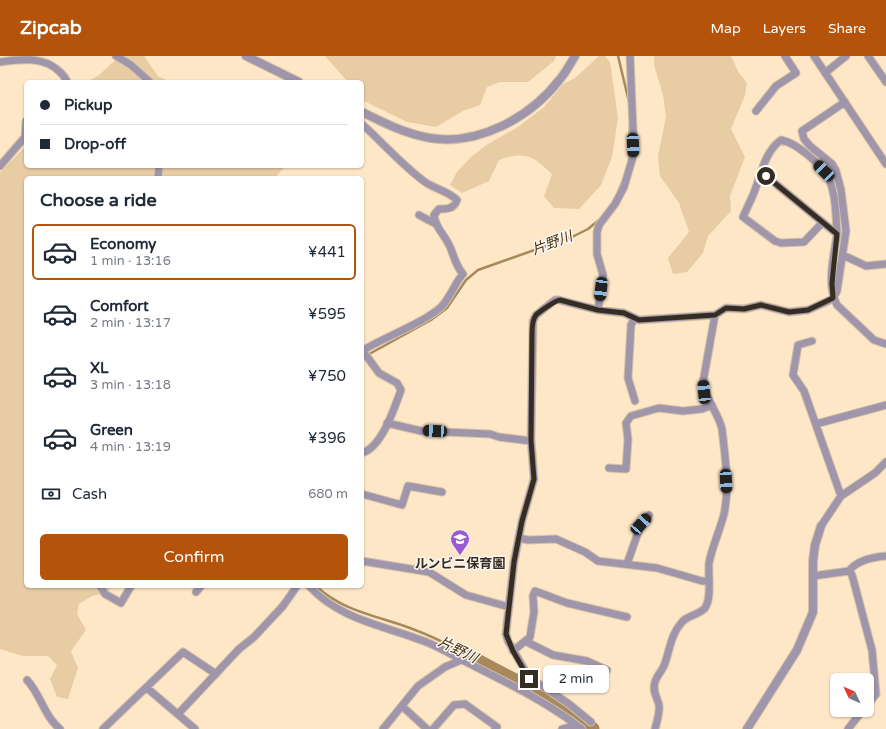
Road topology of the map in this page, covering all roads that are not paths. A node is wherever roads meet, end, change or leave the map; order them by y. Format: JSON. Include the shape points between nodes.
{"nodes":[{"id":1,"x":116,"y":56,"type":"edge"},
{"id":2,"x":246,"y":56,"type":"edge"},
{"id":3,"x":575,"y":56,"type":"edge"},
{"id":4,"x":630,"y":56,"type":"edge"},
{"id":5,"x":785,"y":56,"type":"edge"},
{"id":6,"x":814,"y":56,"type":"edge"},
{"id":7,"x":846,"y":56,"type":"edge"},
{"id":8,"x":868,"y":56,"type":"edge"},
{"id":9,"x":0,"y":62,"type":"edge"},
{"id":10,"x":825,"y":73,"type":"junction"},
{"id":11,"x":65,"y":80,"type":"edge"},
{"id":12,"x":148,"y":80,"type":"edge"},
{"id":13,"x":295,"y":80,"type":"edge"},
{"id":14,"x":886,"y":82,"type":"edge"},
{"id":15,"x":845,"y":102,"type":"junction"},
{"id":16,"x":756,"y":111,"type":"dead end"},
{"id":17,"x":364,"y":113,"type":"edge"},
{"id":18,"x":364,"y":126,"type":"edge"},
{"id":19,"x":24,"y":138,"type":"edge"},
{"id":20,"x":886,"y":164,"type":"edge"},
{"id":21,"x":0,"y":166,"type":"edge"},
{"id":22,"x":760,"y":174,"type":"junction"},
{"id":23,"x":420,"y":215,"type":"dead end"},
{"id":24,"x":434,"y":223,"type":"junction"},
{"id":25,"x":822,"y":223,"type":"junction"},
{"id":26,"x":837,"y":234,"type":"junction"},
{"id":27,"x":844,"y":255,"type":"junction"},
{"id":28,"x":886,"y":264,"type":"edge"},
{"id":29,"x":833,"y":298,"type":"junction"},
{"id":30,"x":598,"y":310,"type":"junction"},
{"id":31,"x":715,"y":315,"type":"junction"},
{"id":32,"x":634,"y":319,"type":"junction"},
{"id":33,"x":812,"y":341,"type":"dead end"},
{"id":34,"x":886,"y":344,"type":"edge"},
{"id":35,"x":364,"y":353,"type":"edge"},
{"id":36,"x":634,"y":401,"type":"dead end"},
{"id":37,"x":712,"y":405,"type":"junction"},
{"id":38,"x":886,"y":405,"type":"edge"},
{"id":39,"x":387,"y":423,"type":"junction"},
{"id":40,"x":816,"y":424,"type":"junction"},
{"id":41,"x":531,"y":441,"type":"junction"},
{"id":42,"x":364,"y":452,"type":"edge"},
{"id":43,"x":886,"y":462,"type":"edge"},
{"id":44,"x":609,"y":468,"type":"dead end"},
{"id":45,"x":442,"y":492,"type":"dead end"},
{"id":46,"x":364,"y":495,"type":"edge"},
{"id":47,"x":841,"y":496,"type":"junction"},
{"id":48,"x":649,"y":514,"type":"dead end"},
{"id":49,"x":821,"y":526,"type":"joint"},
{"id":50,"x":519,"y":538,"type":"junction"},
{"id":51,"x":886,"y":556,"type":"edge"},
{"id":52,"x":364,"y":561,"type":"edge"},
{"id":53,"x":627,"y":564,"type":"junction"},
{"id":54,"x":849,"y":571,"type":"junction"},
{"id":55,"x":813,"y":576,"type":"junction"},
{"id":56,"x":708,"y":581,"type":"junction"},
{"id":57,"x":101,"y":588,"type":"edge"},
{"id":58,"x":130,"y":588,"type":"edge"},
{"id":59,"x":199,"y":588,"type":"edge"},
{"id":60,"x":296,"y":588,"type":"edge"},
{"id":61,"x":312,"y":588,"type":"edge"},
{"id":62,"x":196,"y":592,"type":"dead end"},
{"id":63,"x":509,"y":607,"type":"junction"},
{"id":64,"x":627,"y":617,"type":"dead end"},
{"id":65,"x":526,"y":642,"type":"junction"},
{"id":66,"x":513,"y":651,"type":"junction"},
{"id":67,"x":461,"y":660,"type":"junction"},
{"id":68,"x":607,"y":670,"type":"dead end"},
{"id":69,"x":216,"y":674,"type":"junction"},
{"id":70,"x":27,"y":680,"type":"dead end"},
{"id":71,"x":528,"y":686,"type":"junction"},
{"id":72,"x":147,"y":688,"type":"junction"},
{"id":73,"x":874,"y":697,"type":"edge"},
{"id":74,"x":402,"y":706,"type":"junction"},
{"id":75,"x":178,"y":714,"type":"junction"},
{"id":76,"x":857,"y":717,"type":"edge"},
{"id":77,"x":591,"y":722,"type":"dead end"},
{"id":78,"x":60,"y":729,"type":"edge"},
{"id":79,"x":103,"y":729,"type":"edge"},
{"id":80,"x":195,"y":729,"type":"edge"},
{"id":81,"x":383,"y":729,"type":"edge"},
{"id":82,"x":427,"y":729,"type":"edge"},
{"id":83,"x":433,"y":729,"type":"edge"},
{"id":84,"x":496,"y":729,"type":"edge"},
{"id":85,"x":562,"y":729,"type":"edge"},
{"id":86,"x":572,"y":729,"type":"edge"},
{"id":87,"x":582,"y":729,"type":"edge"},
{"id":88,"x":655,"y":729,"type":"edge"},
{"id":89,"x":747,"y":729,"type":"edge"},
{"id":90,"x":848,"y":729,"type":"edge"}],
"edges":[{"from":1,"to":12,"type":"street"},
{"from":2,"to":13,"type":"street"},
{"from":3,"to":17,"type":"street","via":[[560,80],[533,106],[504,125],[475,136],[431,138],[400,131]]},
{"from":4,"to":30,"type":"street","via":[[634,153],[620,194],[597,232],[597,254],[603,275]]},
{"from":5,"to":16,"type":"street","via":[[796,73],[776,86]]},
{"from":6,"to":10,"type":"street"},
{"from":7,"to":10,"type":"street"},
{"from":8,"to":14,"type":"street"},
{"from":9,"to":11,"type":"street","via":[[38,60],[57,69]]},
{"from":10,"to":15,"type":"street"},
{"from":15,"to":20,"type":"street"},
{"from":15,"to":27,"type":"street","via":[[802,132],[810,146],[832,164],[836,171],[846,231]]},
{"from":18,"to":24,"type":"street","via":[[425,182],[457,200],[456,205],[449,210],[439,209],[434,215]]},
{"from":19,"to":21,"type":"street"},
{"from":22,"to":25,"type":"street","via":[[766,176]]},
{"from":22,"to":25,"type":"street","via":[[743,217],[781,243],[804,242]]},
{"from":22,"to":26,"type":"street","via":[[772,148],[781,140],[803,151],[829,179],[834,198]]},
{"from":23,"to":24,"type":"street"},
{"from":24,"to":35,"type":"street","via":[[449,244],[452,256],[463,274],[449,298],[438,310]]},
{"from":25,"to":26,"type":"street"},
{"from":26,"to":29,"type":"street"},
{"from":27,"to":28,"type":"street","via":[[866,266]]},
{"from":27,"to":29,"type":"street","via":[[837,291]]},
{"from":29,"to":31,"type":"street","via":[[808,310],[789,312],[761,305],[744,309],[726,308]]},
{"from":29,"to":34,"type":"street","via":[[837,305],[874,340]]},
{"from":30,"to":32,"type":"street","via":[[624,313]]},
{"from":30,"to":41,"type":"street","via":[[555,300],[536,315],[532,334]]},
{"from":31,"to":32,"type":"street"},
{"from":31,"to":37,"type":"street","via":[[703,382],[704,392]]},
{"from":32,"to":36,"type":"street","via":[[631,325],[628,378]]},
{"from":33,"to":40,"type":"street","via":[[798,345],[793,375],[804,391]]},
{"from":35,"to":39,"type":"street","via":[[379,373],[400,386],[401,390]]},
{"from":37,"to":44,"type":"street","via":[[683,411],[658,408],[631,416],[626,423],[626,469]]},
{"from":37,"to":56,"type":"street","via":[[722,429],[727,495],[711,557]]},
{"from":38,"to":40,"type":"street"},
{"from":39,"to":41,"type":"street","via":[[421,431],[490,434]]},
{"from":39,"to":42,"type":"street","via":[[378,442]]},
{"from":40,"to":47,"type":"street"},
{"from":41,"to":50,"type":"street","via":[[533,486]]},
{"from":43,"to":47,"type":"street","via":[[875,473]]},
{"from":45,"to":46,"type":"street","via":[[408,486],[402,505]]},
{"from":47,"to":49,"type":"street"},
{"from":48,"to":53,"type":"street","via":[[641,524]]},
{"from":49,"to":55,"type":"street","via":[[815,545]]},
{"from":50,"to":53,"type":"street","via":[[556,539],[598,561]]},
{"from":50,"to":63,"type":"street","via":[[510,582]]},
{"from":51,"to":54,"type":"street","via":[[853,565]]},
{"from":52,"to":63,"type":"street","via":[[429,572],[466,595]]},
{"from":53,"to":56,"type":"street","via":[[657,568]]},
{"from":54,"to":55,"type":"street"},
{"from":54,"to":73,"type":"street","via":[[873,661],[876,694]]},
{"from":55,"to":89,"type":"street","via":[[812,612],[797,650]]},
{"from":56,"to":88,"type":"street","via":[[709,598],[705,608],[683,620],[678,627],[671,639],[665,663],[655,681],[659,709]]},
{"from":57,"to":58,"type":"street","via":[[105,594],[121,603]]},
{"from":59,"to":62,"type":"street"},
{"from":60,"to":69,"type":"street","via":[[254,637]]},
{"from":61,"to":67,"type":"street","via":[[319,596],[346,614],[432,645]]},
{"from":63,"to":66,"type":"street","via":[[506,634]]},
{"from":64,"to":65,"type":"street","via":[[567,603],[535,591],[534,618],[530,637]]},
{"from":65,"to":66,"type":"street"},
{"from":65,"to":68,"type":"street","via":[[553,655],[587,661]]},
{"from":66,"to":71,"type":"street"},
{"from":67,"to":71,"type":"street"},
{"from":67,"to":74,"type":"street","via":[[432,675],[418,686]]},
{"from":69,"to":72,"type":"street","via":[[183,652]]},
{"from":69,"to":75,"type":"street"},
{"from":70,"to":78,"type":"street","via":[[38,694],[49,718]]},
{"from":71,"to":77,"type":"street","via":[[532,679]]},
{"from":71,"to":87,"type":"street"},
{"from":72,"to":75,"type":"street"},
{"from":72,"to":79,"type":"street"},
{"from":74,"to":81,"type":"street"},
{"from":74,"to":82,"type":"street"},
{"from":75,"to":80,"type":"street"},
{"from":76,"to":90,"type":"street"},
{"from":83,"to":84,"type":"street","via":[[454,706],[464,704],[497,727]]},
{"from":85,"to":86,"type":"street"}]}
